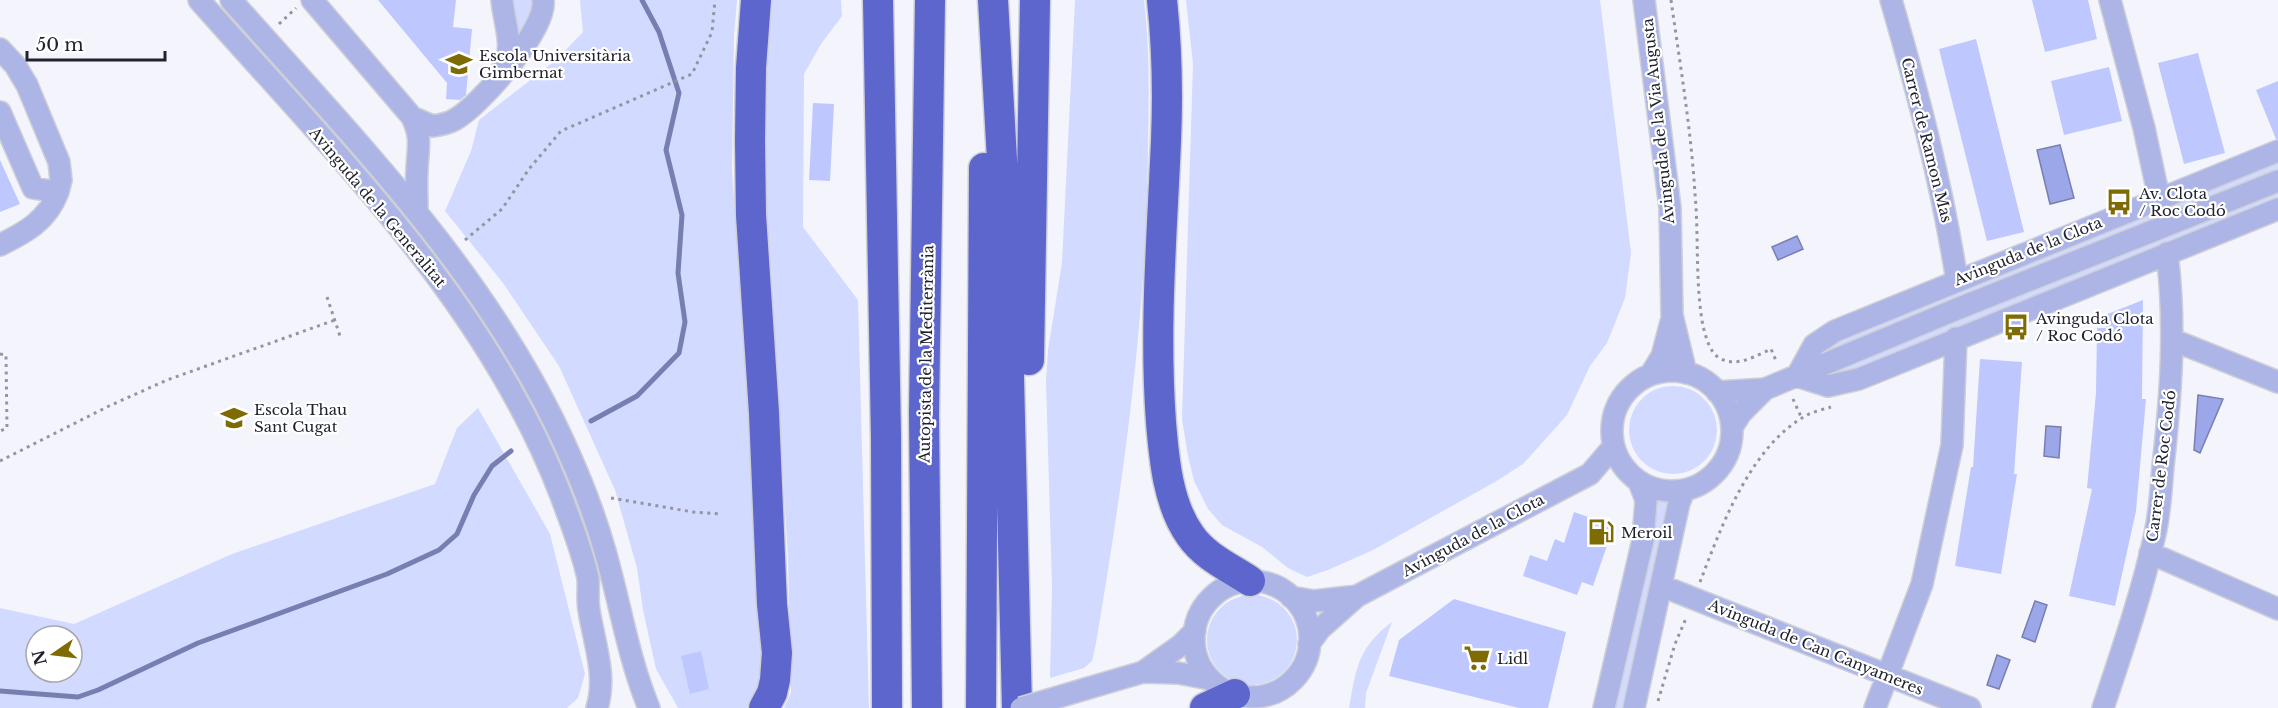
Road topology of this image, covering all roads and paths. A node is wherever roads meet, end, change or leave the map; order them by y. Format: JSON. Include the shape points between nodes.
{"nodes":[{"id":1,"x":199,"y":0,"type":"edge"},
{"id":2,"x":231,"y":0,"type":"edge"},
{"id":3,"x":502,"y":0,"type":"edge"},
{"id":4,"x":543,"y":0,"type":"edge"},
{"id":5,"x":715,"y":0,"type":"edge"},
{"id":6,"x":756,"y":0,"type":"edge"},
{"id":7,"x":878,"y":0,"type":"edge"},
{"id":8,"x":930,"y":0,"type":"edge"},
{"id":9,"x":985,"y":0,"type":"edge"},
{"id":10,"x":993,"y":0,"type":"edge"},
{"id":11,"x":1035,"y":0,"type":"edge"},
{"id":12,"x":1162,"y":0,"type":"edge"},
{"id":13,"x":1644,"y":0,"type":"edge"},
{"id":14,"x":1671,"y":0,"type":"edge"},
{"id":15,"x":1891,"y":0,"type":"edge"},
{"id":16,"x":2110,"y":0,"type":"edge"},
{"id":17,"x":305,"y":3,"type":"edge"},
{"id":18,"x":264,"y":37,"type":"junction"},
{"id":19,"x":0,"y":49,"type":"edge"},
{"id":20,"x":495,"y":82,"type":"junction"},
{"id":21,"x":0,"y":112,"type":"edge"},
{"id":22,"x":412,"y":117,"type":"junction"},
{"id":23,"x":2278,"y":151,"type":"edge"},
{"id":24,"x":2278,"y":181,"type":"edge"},
{"id":25,"x":58,"y":192,"type":"junction"},
{"id":26,"x":2159,"y":198,"type":"junction"},
{"id":27,"x":2278,"y":209,"type":"edge"},
{"id":28,"x":417,"y":212,"type":"junction"},
{"id":29,"x":465,"y":240,"type":"dead end"},
{"id":30,"x":0,"y":245,"type":"edge"},
{"id":31,"x":2167,"y":254,"type":"junction"},
{"id":32,"x":1957,"y":280,"type":"junction"},
{"id":33,"x":327,"y":297,"type":"dead end"},
{"id":34,"x":1672,"y":315,"type":"junction"},
{"id":35,"x":335,"y":320,"type":"junction"},
{"id":36,"x":340,"y":336,"type":"dead end"},
{"id":37,"x":1956,"y":338,"type":"junction"},
{"id":38,"x":2173,"y":340,"type":"junction"},
{"id":39,"x":0,"y":354,"type":"edge"},
{"id":40,"x":1686,"y":373,"type":"junction"},
{"id":41,"x":1651,"y":374,"type":"junction"},
{"id":42,"x":1791,"y":378,"type":"junction"},
{"id":43,"x":2278,"y":382,"type":"edge"},
{"id":44,"x":1765,"y":389,"type":"junction"},
{"id":45,"x":1717,"y":392,"type":"junction"},
{"id":46,"x":1732,"y":427,"type":"junction"},
{"id":47,"x":0,"y":431,"type":"edge"},
{"id":48,"x":1613,"y":447,"type":"junction"},
{"id":49,"x":0,"y":461,"type":"edge"},
{"id":50,"x":1590,"y":474,"type":"junction"},
{"id":51,"x":1632,"y":476,"type":"junction"},
{"id":52,"x":1684,"y":491,"type":"junction"},
{"id":53,"x":611,"y":498,"type":"dead end"},
{"id":54,"x":722,"y":514,"type":"dead end"},
{"id":55,"x":2150,"y":553,"type":"junction"},
{"id":56,"x":1250,"y":581,"type":"junction"},
{"id":57,"x":1662,"y":586,"type":"junction"},
{"id":58,"x":1356,"y":596,"type":"junction"},
{"id":59,"x":1291,"y":597,"type":"junction"},
{"id":60,"x":1694,"y":599,"type":"junction"},
{"id":61,"x":2278,"y":609,"type":"edge"},
{"id":62,"x":1195,"y":631,"type":"junction"},
{"id":63,"x":1309,"y":644,"type":"junction"},
{"id":64,"x":1143,"y":672,"type":"junction"},
{"id":65,"x":1887,"y":675,"type":"junction"},
{"id":66,"x":1210,"y":679,"type":"junction"},
{"id":67,"x":1288,"y":683,"type":"junction"},
{"id":68,"x":1253,"y":700,"type":"edge"},
{"id":69,"x":597,"y":708,"type":"edge"},
{"id":70,"x":649,"y":708,"type":"edge"},
{"id":71,"x":764,"y":708,"type":"edge"},
{"id":72,"x":887,"y":708,"type":"edge"},
{"id":73,"x":927,"y":708,"type":"edge"},
{"id":74,"x":981,"y":708,"type":"edge"},
{"id":75,"x":1019,"y":708,"type":"edge"},
{"id":76,"x":1037,"y":708,"type":"edge"},
{"id":77,"x":1205,"y":708,"type":"edge"},
{"id":78,"x":1281,"y":708,"type":"edge"},
{"id":79,"x":1604,"y":708,"type":"edge"},
{"id":80,"x":1634,"y":708,"type":"edge"},
{"id":81,"x":1655,"y":708,"type":"edge"},
{"id":82,"x":1875,"y":708,"type":"edge"},
{"id":83,"x":1970,"y":708,"type":"edge"},
{"id":84,"x":2103,"y":708,"type":"edge"}],
"edges":[{"from":1,"to":69,"type":"street","name":"Avinguda de la Generalitat","via":[[400,229],[438,277],[505,379],[553,476],[588,579],[588,607],[602,682]]},
{"from":2,"to":18,"type":"street","name":"Avinguda de la Generalitat"},
{"from":3,"to":20,"type":"street","via":[[508,57]]},
{"from":4,"to":20,"type":"street","via":[[538,22]]},
{"from":5,"to":29,"type":"path","via":[[712,32],[692,74],[561,131],[502,209]]},
{"from":6,"to":71,"type":"highway","via":[[751,215],[777,653],[772,693]]},
{"from":7,"to":72,"type":"highway"},
{"from":8,"to":73,"type":"highway","name":"Autopista de la Mediterrània","via":[[924,414]]},
{"from":9,"to":74,"type":"highway"},
{"from":10,"to":75,"type":"highway","via":[[1005,213]]},
{"from":11,"to":76,"type":"highway","via":[[1029,313]]},
{"from":12,"to":56,"type":"highway","via":[[1167,99],[1157,343],[1166,462],[1175,505],[1190,535],[1210,556]]},
{"from":13,"to":34,"type":"street","name":"Avinguda de la Via Augusta","via":[[1670,208]]},
{"from":14,"to":42,"type":"path","via":[[1695,194],[1698,278],[1708,344],[1719,357],[1730,361],[1742,361],[1771,349]]},
{"from":15,"to":32,"type":"street","name":"Carrer de Ramon Mas","via":[[1946,207]]},
{"from":16,"to":26,"type":"street"},
{"from":17,"to":18,"type":"path"},
{"from":17,"to":22,"type":"street"},
{"from":18,"to":28,"type":"street","name":"Avinguda de la Generalitat"},
{"from":19,"to":25,"type":"street","via":[[27,86],[59,162]]},
{"from":20,"to":22,"type":"street","via":[[446,124],[432,126]]},
{"from":21,"to":25,"type":"street","via":[[33,188]]},
{"from":22,"to":28,"type":"street","via":[[420,144]]},
{"from":23,"to":26,"type":"street","name":"Avinguda de la Clota"},
{"from":24,"to":42,"type":"street","name":"Avinguda de la Clota"},
{"from":25,"to":30,"type":"street","via":[[31,229]]},
{"from":26,"to":32,"type":"street","name":"Avinguda de la Clota"},
{"from":27,"to":31,"type":"street"},
{"from":28,"to":70,"type":"street","name":"Avinguda de la Generalitat","via":[[507,336],[567,447],[605,552],[639,684]]},
{"from":31,"to":37,"type":"street"},
{"from":31,"to":38,"type":"street","name":"Carrer de Roc Codó"},
{"from":32,"to":42,"type":"street","name":"Avinguda de la Clota","via":[[1835,331],[1814,345]]},
{"from":33,"to":35,"type":"path"},
{"from":34,"to":40,"type":"street","name":"Avinguda de la Via Augusta"},
{"from":34,"to":41,"type":"street","name":"Avinguda de la Via Augusta","via":[[1662,356]]},
{"from":35,"to":36,"type":"path"},
{"from":35,"to":49,"type":"path","via":[[167,380]]},
{"from":37,"to":42,"type":"street","via":[[1859,379],[1828,386]]},
{"from":37,"to":65,"type":"street","via":[[1952,445],[1922,584]]},
{"from":38,"to":43,"type":"street"},
{"from":38,"to":55,"type":"street","name":"Carrer de Roc Codó","via":[[2156,532]]},
{"from":39,"to":47,"type":"path","via":[[6,355],[7,428]]},
{"from":40,"to":41,"type":"street"},
{"from":40,"to":45,"type":"street","via":[[1705,381]]},
{"from":41,"to":48,"type":"street","via":[[1631,387],[1620,401],[1612,423]]},
{"from":42,"to":44,"type":"street","name":"Avinguda de la Clota"},
{"from":42,"to":60,"type":"path","via":[[1802,419],[1769,447],[1738,493]]},
{"from":44,"to":45,"type":"street","name":"Avinguda de la Clota"},
{"from":44,"to":46,"type":"street","name":"Avinguda de la Clota"},
{"from":45,"to":46,"type":"street"},
{"from":46,"to":52,"type":"street","via":[[1730,447],[1718,470]]},
{"from":48,"to":50,"type":"street","name":"Avinguda de la Clota"},
{"from":48,"to":51,"type":"street"},
{"from":50,"to":51,"type":"street","name":"Avinguda de la Clota"},
{"from":50,"to":58,"type":"street","name":"Avinguda de la Clota"},
{"from":51,"to":52,"type":"street","via":[[1661,491]]},
{"from":51,"to":79,"type":"street","via":[[1646,500],[1643,540]]},
{"from":52,"to":57,"type":"street"},
{"from":53,"to":54,"type":"path"},
{"from":55,"to":61,"type":"street"},
{"from":55,"to":84,"type":"street","name":"Carrer de Roc Codó"},
{"from":56,"to":59,"type":"street","via":[[1275,586]]},
{"from":56,"to":62,"type":"street","via":[[1216,594],[1200,613]]},
{"from":57,"to":60,"type":"street","name":"Avinguda de Can Canyameres"},
{"from":57,"to":80,"type":"street"},
{"from":58,"to":59,"type":"street","name":"Avinguda de la Clota","via":[[1314,601]]},
{"from":58,"to":63,"type":"street","name":"Avinguda de la Clota"},
{"from":59,"to":63,"type":"street","via":[[1304,615]]},
{"from":60,"to":65,"type":"street","name":"Avinguda de Can Canyameres"},
{"from":60,"to":81,"type":"path"},
{"from":62,"to":64,"type":"street"},
{"from":62,"to":66,"type":"street","via":[[1197,657]]},
{"from":63,"to":67,"type":"street","via":[[1305,662]]},
{"from":64,"to":66,"type":"street"},
{"from":64,"to":75,"type":"street","bridge":true},
{"from":65,"to":82,"type":"street"},
{"from":65,"to":83,"type":"street","name":"Avinguda de Can Canyameres"},
{"from":66,"to":68,"type":"street","via":[[1223,689]]},
{"from":67,"to":68,"type":"street"},
{"from":67,"to":78,"type":"street"},
{"from":68,"to":77,"type":"highway"}]}
